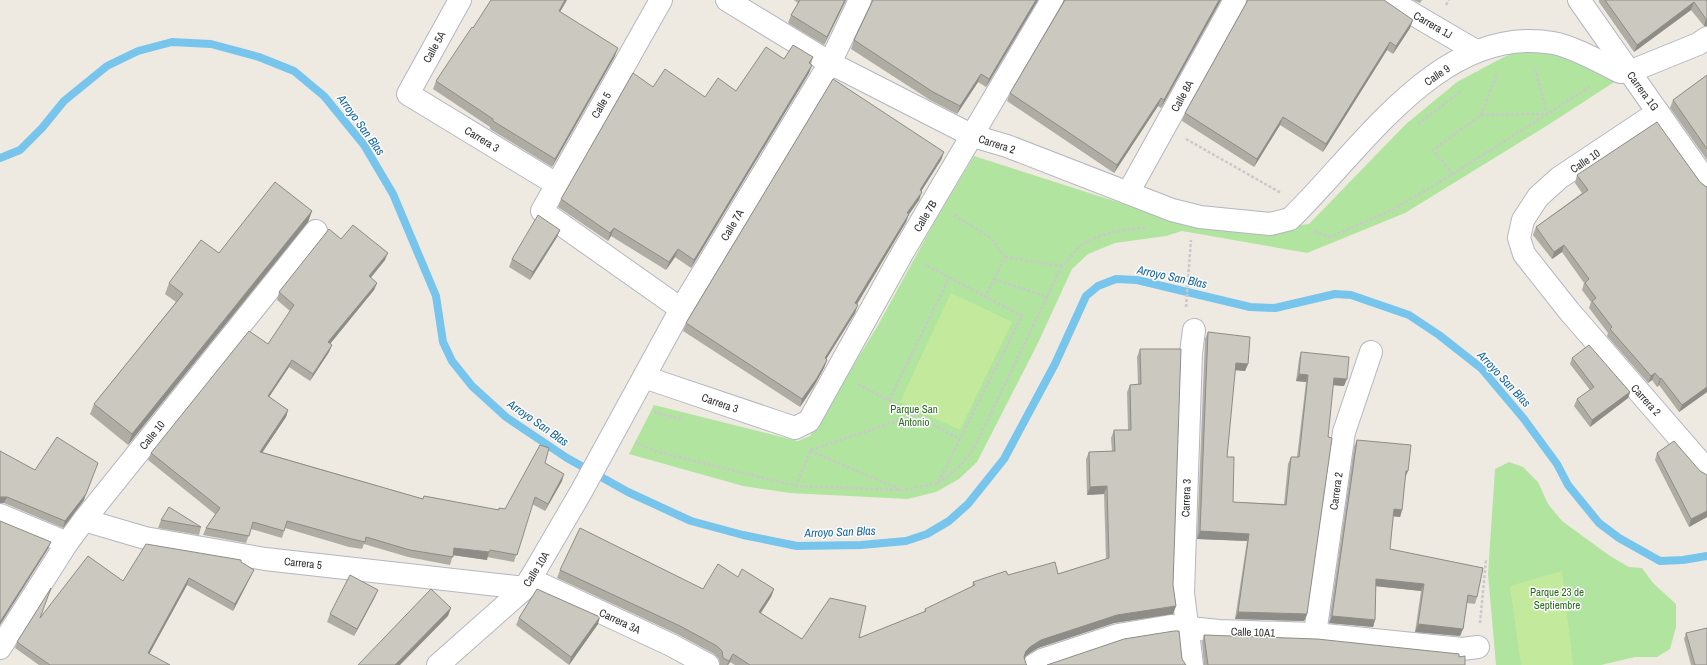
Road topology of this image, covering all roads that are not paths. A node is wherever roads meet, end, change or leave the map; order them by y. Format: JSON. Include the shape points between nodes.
{"nodes":[{"id":1,"x":460,"y":0,"type":"edge"},
{"id":2,"x":661,"y":0,"type":"edge"},
{"id":3,"x":727,"y":0,"type":"edge"},
{"id":4,"x":860,"y":0,"type":"edge"},
{"id":5,"x":1052,"y":0,"type":"edge"},
{"id":6,"x":1236,"y":0,"type":"edge"},
{"id":7,"x":1389,"y":0,"type":"edge"},
{"id":8,"x":1579,"y":0,"type":"edge"},
{"id":9,"x":1707,"y":38,"type":"edge"},
{"id":10,"x":1476,"y":51,"type":"junction"},
{"id":11,"x":830,"y":63,"type":"junction"},
{"id":12,"x":1629,"y":72,"type":"junction"},
{"id":13,"x":408,"y":94,"type":"joint"},
{"id":14,"x":1658,"y":112,"type":"junction"},
{"id":15,"x":973,"y":136,"type":"junction"},
{"id":16,"x":1707,"y":182,"type":"edge"},
{"id":17,"x":556,"y":184,"type":"junction"},
{"id":18,"x":1128,"y":193,"type":"junction"},
{"id":19,"x":1296,"y":212,"type":"joint"},
{"id":20,"x":1523,"y":220,"type":"joint"},
{"id":21,"x":316,"y":231,"type":"dead end"},
{"id":22,"x":682,"y":309,"type":"junction"},
{"id":23,"x":1194,"y":330,"type":"dead end"},
{"id":24,"x":1371,"y":352,"type":"dead end"},
{"id":25,"x":644,"y":377,"type":"junction"},
{"id":26,"x":795,"y":428,"type":"joint"},
{"id":27,"x":609,"y":441,"type":"joint"},
{"id":28,"x":1707,"y":470,"type":"edge"},
{"id":29,"x":0,"y":515,"type":"edge"},
{"id":30,"x":84,"y":520,"type":"junction"},
{"id":31,"x":67,"y":543,"type":"junction"},
{"id":32,"x":527,"y":584,"type":"junction"},
{"id":33,"x":1186,"y":628,"type":"junction"},
{"id":34,"x":1315,"y":634,"type":"junction"},
{"id":35,"x":1478,"y":647,"type":"road end"},
{"id":36,"x":0,"y":648,"type":"edge"},
{"id":37,"x":438,"y":665,"type":"edge"},
{"id":38,"x":708,"y":665,"type":"edge"},
{"id":39,"x":1034,"y":665,"type":"edge"},
{"id":40,"x":1192,"y":665,"type":"edge"}],
"edges":[{"from":1,"to":13,"type":"street","name":"Calle 5A"},
{"from":2,"to":17,"type":"street","name":"Calle 5"},
{"from":3,"to":11,"type":"street","name":"Carrera 2"},
{"from":4,"to":11,"type":"street","name":"Calle 7A"},
{"from":5,"to":15,"type":"street","name":"Calle 7B"},
{"from":6,"to":18,"type":"street","name":"Calle 8A"},
{"from":7,"to":10,"type":"street","name":"Carrera 1J"},
{"from":8,"to":12,"type":"street","name":"Carrera 1G"},
{"from":9,"to":12,"type":"street"},
{"from":10,"to":12,"type":"street","name":"Calle 9","via":[[1498,44],[1527,40],[1555,43],[1620,72]]},
{"from":10,"to":19,"type":"street","name":"Calle 9","via":[[1441,70],[1396,107]]},
{"from":11,"to":15,"type":"street","name":"Carrera 2"},
{"from":11,"to":22,"type":"street","name":"Calle 7A"},
{"from":12,"to":14,"type":"street","name":"Carrera 1G"},
{"from":13,"to":17,"type":"street","name":"Carrera 3"},
{"from":14,"to":16,"type":"street","name":"Carrera 1G"},
{"from":14,"to":20,"type":"street","name":"Calle 10","via":[[1559,178],[1538,197]]},
{"from":15,"to":18,"type":"street","name":"Carrera 2","via":[[1006,146]]},
{"from":15,"to":26,"type":"street","name":"Calle 7B","via":[[809,421]]},
{"from":17,"to":22,"type":"street","name":"Calle 5","via":[[542,211]]},
{"from":18,"to":19,"type":"street","name":"Carrera 2","via":[[1172,210],[1200,217],[1270,224]]},
{"from":20,"to":28,"type":"street","name":"Carrera 2","via":[[1519,238],[1524,254],[1634,387]]},
{"from":21,"to":30,"type":"street","name":"Calle 10"},
{"from":22,"to":25,"type":"street","name":"Calle 7A"},
{"from":23,"to":33,"type":"street","name":"Carrera 3","via":[[1183,571]]},
{"from":24,"to":34,"type":"street","name":"Carrera 2","via":[[1344,432]]},
{"from":25,"to":26,"type":"street","name":"Carrera 3"},
{"from":25,"to":27,"type":"street","name":"Calle 7A"},
{"from":27,"to":32,"type":"street","name":"Calle 10A"},
{"from":29,"to":31,"type":"street"},
{"from":30,"to":31,"type":"street","name":"Calle 10"},
{"from":30,"to":32,"type":"street","name":"Carrera 5","via":[[146,538],[264,559]]},
{"from":31,"to":36,"type":"street","name":"Calle 10"},
{"from":32,"to":37,"type":"street","name":"Calle 10A"},
{"from":32,"to":38,"type":"street","name":"Carrera 3A","via":[[670,645]]},
{"from":33,"to":34,"type":"street","name":"Calle 10A1"},
{"from":33,"to":39,"type":"street","name":"Calle 10A1","via":[[1171,626],[1118,635],[1042,660]]},
{"from":33,"to":40,"type":"street","name":"Carrera 3"},
{"from":34,"to":35,"type":"street","name":"Calle 10A1","via":[[1462,649]]}]}
